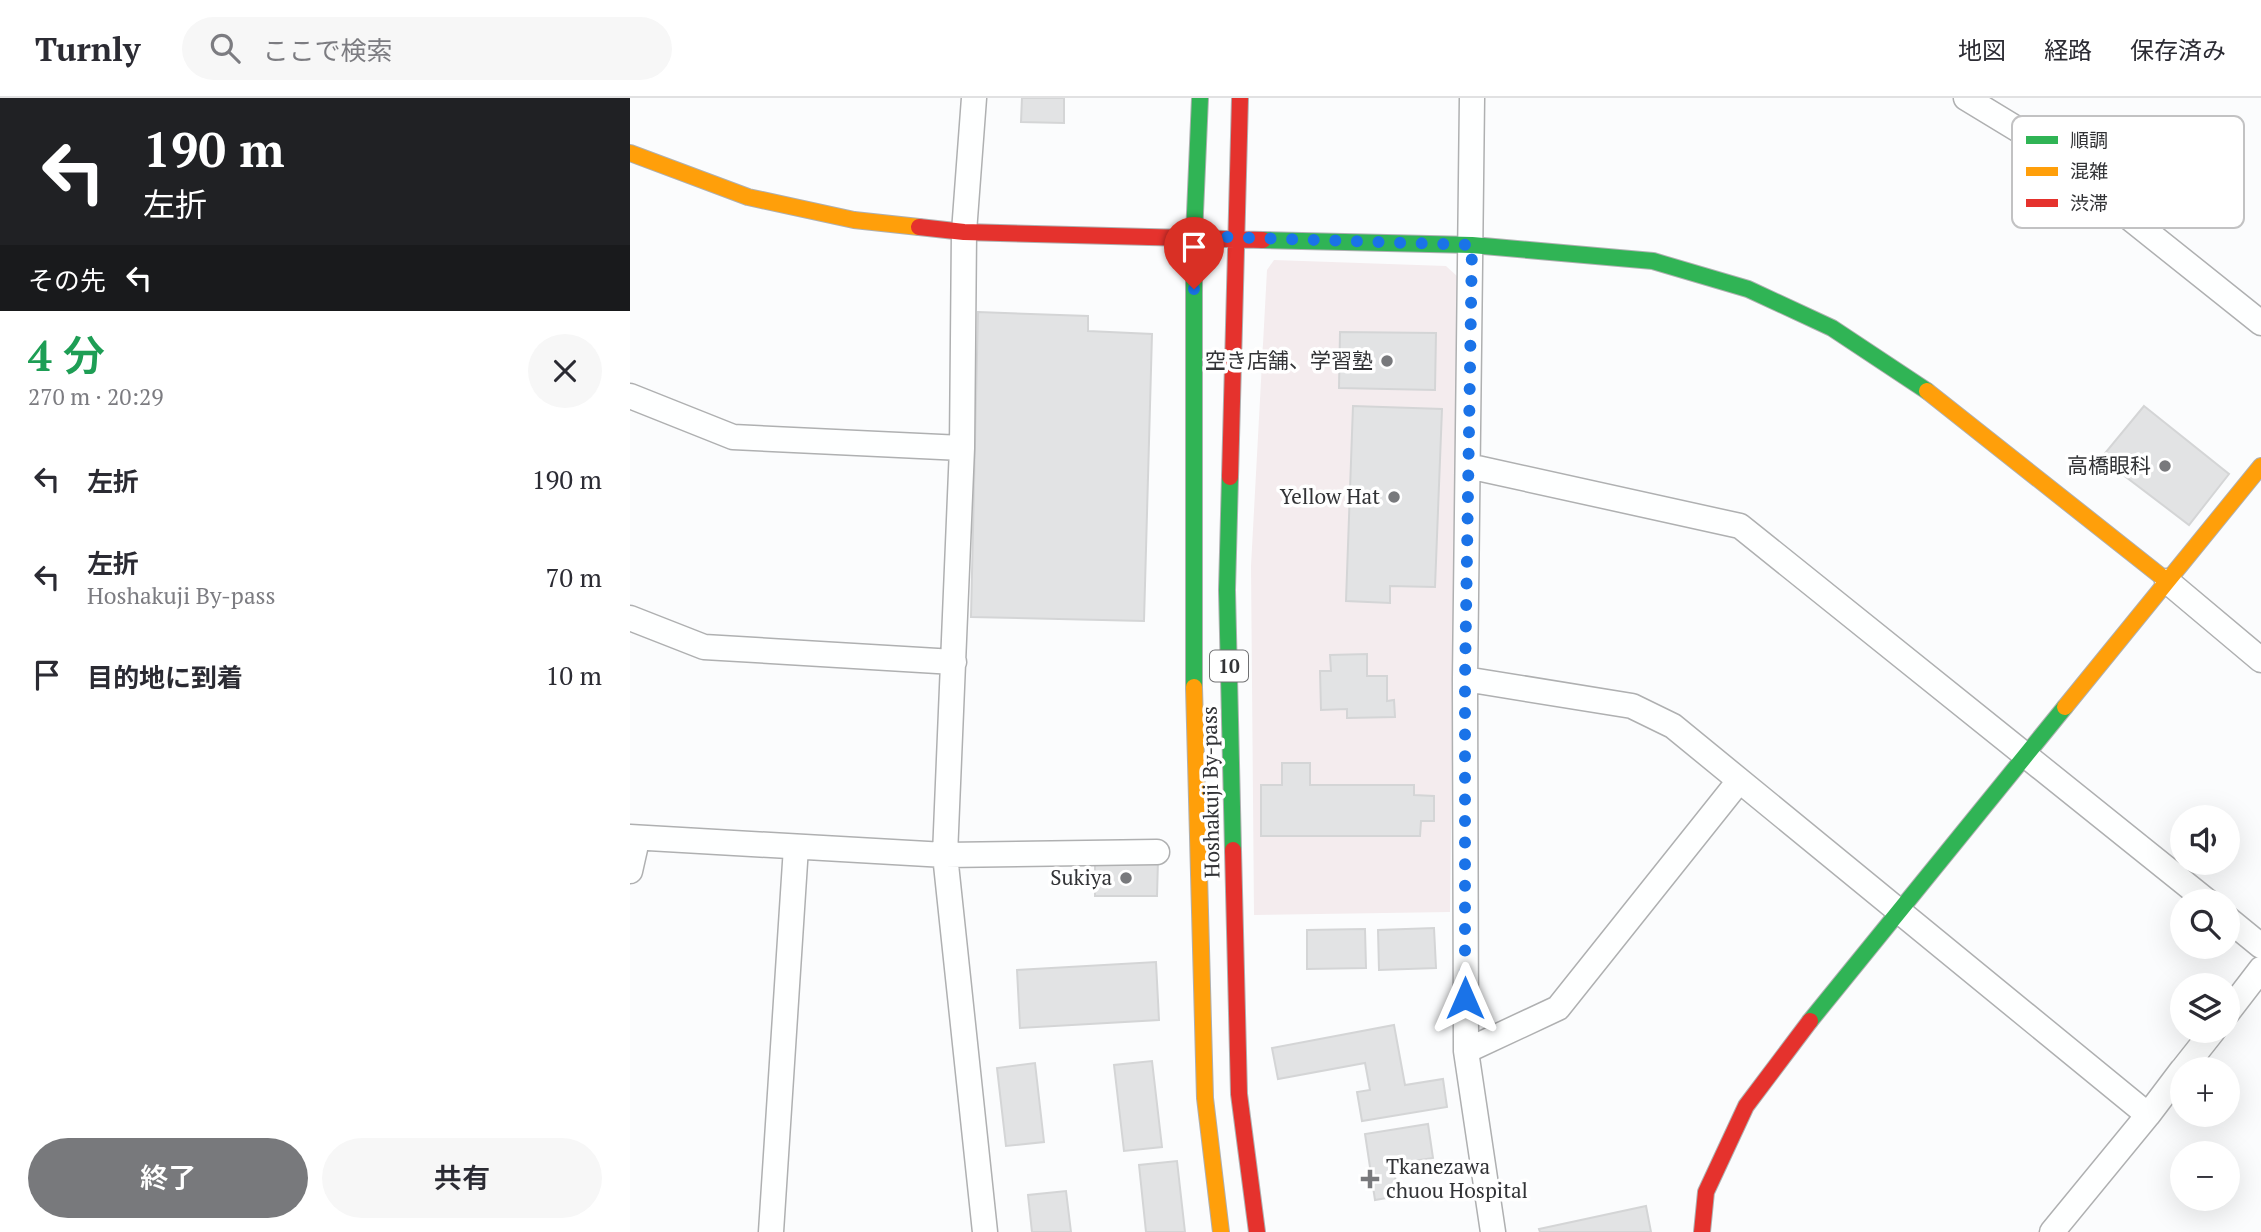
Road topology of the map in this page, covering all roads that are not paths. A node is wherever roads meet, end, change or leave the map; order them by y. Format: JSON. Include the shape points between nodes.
{"nodes":[{"id":1,"x":974,"y":98,"type":"edge"},
{"id":2,"x":1200,"y":98,"type":"edge"},
{"id":3,"x":1240,"y":98,"type":"edge"},
{"id":4,"x":1472,"y":98,"type":"edge"},
{"id":5,"x":1966,"y":98,"type":"edge"},
{"id":6,"x":2012,"y":126,"type":"edge"},
{"id":7,"x":630,"y":153,"type":"edge"},
{"id":8,"x":2142,"y":228,"type":"edge"},
{"id":9,"x":964,"y":232,"type":"junction"},
{"id":10,"x":1194,"y":236,"type":"junction"},
{"id":11,"x":1236,"y":238,"type":"junction"},
{"id":12,"x":1472,"y":245,"type":"junction"},
{"id":13,"x":2261,"y":323,"type":"edge"},
{"id":14,"x":630,"y":396,"type":"edge"},
{"id":15,"x":962,"y":448,"type":"junction"},
{"id":16,"x":1468,"y":466,"type":"junction"},
{"id":17,"x":2261,"y":466,"type":"edge"},
{"id":18,"x":2166,"y":581,"type":"junction"},
{"id":19,"x":630,"y":618,"type":"edge"},
{"id":20,"x":2261,"y":660,"type":"edge"},
{"id":21,"x":954,"y":662,"type":"junction"},
{"id":22,"x":1465,"y":679,"type":"junction"},
{"id":23,"x":2027,"y":755,"type":"junction"},
{"id":24,"x":1739,"y":781,"type":"junction"},
{"id":25,"x":634,"y":839,"type":"edge"},
{"id":26,"x":796,"y":847,"type":"junction"},
{"id":27,"x":1157,"y":852,"type":"dead end"},
{"id":28,"x":945,"y":855,"type":"junction"},
{"id":29,"x":630,"y":872,"type":"edge"},
{"id":30,"x":2192,"y":889,"type":"edge"},
{"id":31,"x":1900,"y":913,"type":"junction"},
{"id":32,"x":2240,"y":929,"type":"edge"},
{"id":33,"x":2261,"y":946,"type":"edge"},
{"id":34,"x":2261,"y":969,"type":"edge"},
{"id":35,"x":2240,"y":996,"type":"edge"},
{"id":36,"x":2204,"y":1043,"type":"edge"},
{"id":37,"x":1465,"y":1051,"type":"junction"},
{"id":38,"x":2193,"y":1057,"type":"edge"},
{"id":39,"x":2170,"y":1087,"type":"edge"},
{"id":40,"x":2148,"y":1115,"type":"junction"},
{"id":41,"x":771,"y":1232,"type":"edge"},
{"id":42,"x":985,"y":1232,"type":"edge"},
{"id":43,"x":1221,"y":1232,"type":"edge"},
{"id":44,"x":1257,"y":1232,"type":"edge"},
{"id":45,"x":1493,"y":1232,"type":"edge"},
{"id":46,"x":1702,"y":1232,"type":"edge"},
{"id":47,"x":2052,"y":1232,"type":"edge"}],
"edges":[{"from":1,"to":9,"type":"street"},
{"from":2,"to":10,"type":"street","name":"Hoshakuji By-pass","number":"10"},
{"from":3,"to":11,"type":"street","name":"Hoshakuji By-pass","number":"10"},
{"from":4,"to":12,"type":"street"},
{"from":5,"to":6,"type":"street"},
{"from":7,"to":9,"type":"street","via":[[748,197],[855,220]]},
{"from":8,"to":13,"type":"street"},
{"from":9,"to":10,"type":"street"},
{"from":9,"to":15,"type":"street"},
{"from":10,"to":11,"type":"street"},
{"from":10,"to":43,"type":"street","name":"Hoshakuji By-pass","number":"10","via":[[1193,646],[1205,1098]]},
{"from":11,"to":12,"type":"street"},
{"from":11,"to":44,"type":"street","name":"Hoshakuji By-pass","number":"10","via":[[1227,590],[1239,1094]]},
{"from":12,"to":16,"type":"street"},
{"from":12,"to":18,"type":"street","via":[[1653,261],[1748,289],[1820,323],[1933,394]]},
{"from":14,"to":15,"type":"street","via":[[733,437]]},
{"from":15,"to":21,"type":"street"},
{"from":16,"to":22,"type":"street"},
{"from":16,"to":23,"type":"street","via":[[1740,526]]},
{"from":17,"to":18,"type":"street"},
{"from":18,"to":20,"type":"street"},
{"from":18,"to":23,"type":"street"},
{"from":19,"to":21,"type":"street","via":[[704,647]]},
{"from":21,"to":28,"type":"street"},
{"from":22,"to":24,"type":"street","via":[[1632,706],[1673,726]]},
{"from":22,"to":37,"type":"street"},
{"from":23,"to":30,"type":"street"},
{"from":23,"to":31,"type":"street"},
{"from":24,"to":31,"type":"street"},
{"from":24,"to":37,"type":"street","via":[[1558,1008]]},
{"from":25,"to":26,"type":"street"},
{"from":25,"to":29,"type":"street"},
{"from":26,"to":28,"type":"street"},
{"from":26,"to":41,"type":"street"},
{"from":27,"to":28,"type":"street"},
{"from":28,"to":42,"type":"street"},
{"from":31,"to":40,"type":"street"},
{"from":31,"to":46,"type":"street","via":[[1745,1106],[1706,1192]]},
{"from":32,"to":33,"type":"street"},
{"from":34,"to":35,"type":"street"},
{"from":36,"to":38,"type":"street"},
{"from":37,"to":45,"type":"street"},
{"from":39,"to":40,"type":"street"},
{"from":40,"to":47,"type":"street"}]}
